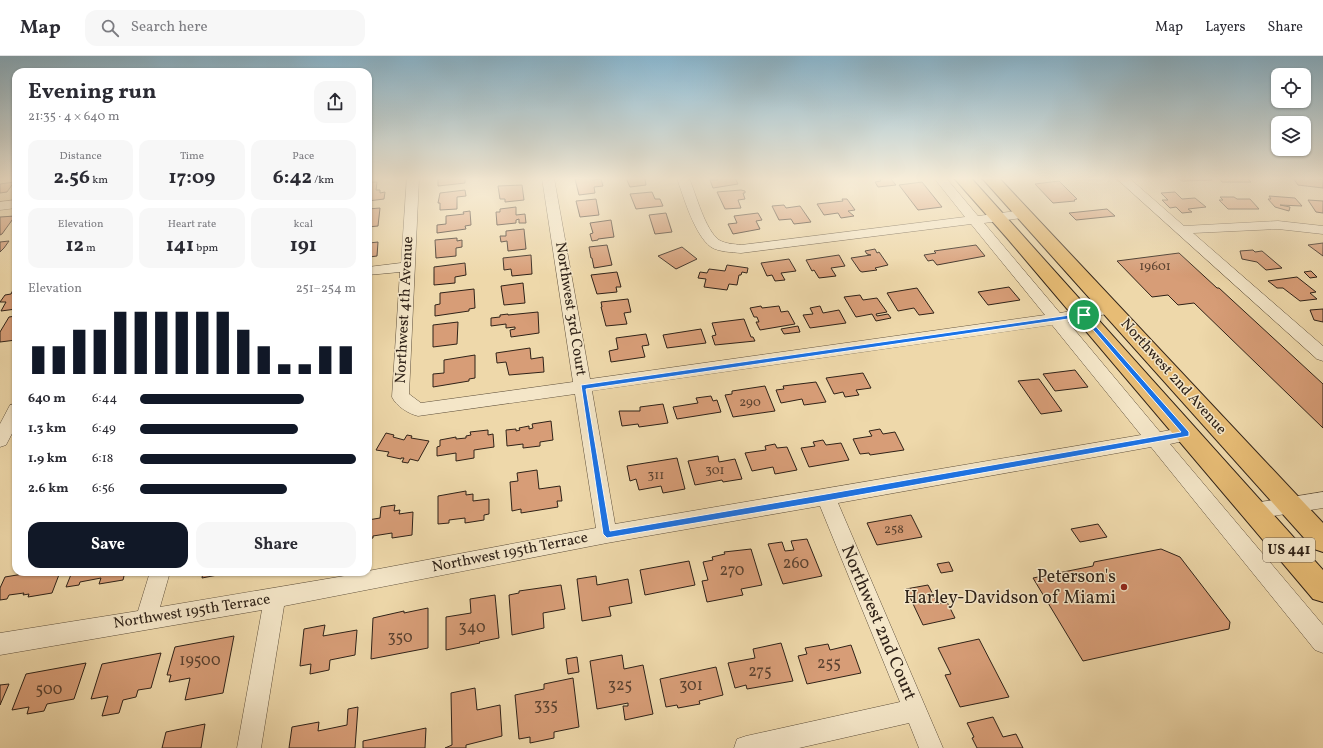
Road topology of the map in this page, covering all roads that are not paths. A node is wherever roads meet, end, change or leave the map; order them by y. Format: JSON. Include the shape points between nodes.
{"nodes":[{"id":1,"x":411,"y":210,"type":"edge"},
{"id":2,"x":553,"y":210,"type":"edge"},
{"id":3,"x":696,"y":210,"type":"edge"},
{"id":4,"x":967,"y":210,"type":"edge"},
{"id":5,"x":992,"y":210,"type":"edge"},
{"id":6,"x":1020,"y":210,"type":"edge"},
{"id":7,"x":1159,"y":210,"type":"edge"},
{"id":8,"x":1024,"y":214,"type":"junction"},
{"id":9,"x":997,"y":216,"type":"junction"},
{"id":10,"x":974,"y":219,"type":"junction"},
{"id":11,"x":1182,"y":230,"type":"junction"},
{"id":12,"x":1323,"y":230,"type":"edge"},
{"id":13,"x":408,"y":267,"type":"junction"},
{"id":14,"x":372,"y":271,"type":"edge"},
{"id":15,"x":1111,"y":309,"type":"junction"},
{"id":16,"x":1084,"y":315,"type":"junction"},
{"id":17,"x":1056,"y":319,"type":"junction"},
{"id":18,"x":1323,"y":355,"type":"edge"},
{"id":19,"x":583,"y":387,"type":"junction"},
{"id":20,"x":12,"y":418,"type":"edge"},
{"id":21,"x":1186,"y":434,"type":"junction"},
{"id":22,"x":1155,"y":439,"type":"junction"},
{"id":23,"x":0,"y":440,"type":"edge"},
{"id":24,"x":826,"y":498,"type":"junction"},
{"id":25,"x":1323,"y":500,"type":"edge"},
{"id":26,"x":1290,"y":505,"type":"junction"},
{"id":27,"x":1254,"y":511,"type":"junction"},
{"id":28,"x":607,"y":534,"type":"junction"},
{"id":29,"x":1323,"y":541,"type":"edge"},
{"id":30,"x":159,"y":576,"type":"edge"},
{"id":31,"x":1323,"y":590,"type":"edge"},
{"id":32,"x":275,"y":598,"type":"junction"},
{"id":33,"x":146,"y":619,"type":"junction"},
{"id":34,"x":1323,"y":642,"type":"edge"},
{"id":35,"x":0,"y":644,"type":"edge"},
{"id":36,"x":915,"y":710,"type":"junction"},
{"id":37,"x":249,"y":748,"type":"edge"},
{"id":38,"x":746,"y":748,"type":"edge"},
{"id":39,"x":931,"y":748,"type":"edge"}],
"edges":[{"from":1,"to":13,"type":"street","name":"Northwest 4th Avenue"},
{"from":2,"to":19,"type":"street","name":"Northwest 3rd Court"},
{"from":3,"to":10,"type":"street","via":[[712,241],[725,248],[741,249]]},
{"from":4,"to":10,"type":"street"},
{"from":5,"to":9,"type":"main road","name":"Northwest 2nd Avenue","number":"US 441"},
{"from":6,"to":8,"type":"main road","name":"Northwest 2nd Avenue","number":"US 441"},
{"from":7,"to":11,"type":"street"},
{"from":8,"to":9,"type":"street"},
{"from":8,"to":15,"type":"main road","name":"Northwest 2nd Avenue","number":"US 441"},
{"from":9,"to":10,"type":"street"},
{"from":9,"to":16,"type":"main road","name":"Northwest 2nd Avenue","number":"US 441"},
{"from":10,"to":17,"type":"street"},
{"from":11,"to":12,"type":"street","via":[[1278,226]]},
{"from":11,"to":18,"type":"street"},
{"from":13,"to":14,"type":"street"},
{"from":13,"to":19,"type":"street","name":"Northwest 4th Avenue","via":[[400,397],[418,410]]},
{"from":15,"to":16,"type":"street"},
{"from":15,"to":26,"type":"main road","name":"Northwest 2nd Avenue","number":"US 441"},
{"from":16,"to":17,"type":"street"},
{"from":16,"to":21,"type":"main road","name":"Northwest 2nd Avenue","number":"US 441"},
{"from":17,"to":19,"type":"street"},
{"from":17,"to":22,"type":"street"},
{"from":19,"to":28,"type":"street","name":"Northwest 3rd Court"},
{"from":20,"to":23,"type":"street"},
{"from":21,"to":22,"type":"street","name":"Northwest 195th Terrace"},
{"from":21,"to":27,"type":"main road","name":"Northwest 2nd Avenue","number":"US 441"},
{"from":22,"to":24,"type":"street","name":"Northwest 195th Terrace"},
{"from":22,"to":34,"type":"street"},
{"from":24,"to":28,"type":"street","name":"Northwest 195th Terrace"},
{"from":24,"to":36,"type":"street","name":"Northwest 2nd Court"},
{"from":25,"to":26,"type":"street"},
{"from":26,"to":27,"type":"street"},
{"from":26,"to":29,"type":"main road","name":"Northwest 2nd Avenue","number":"US 441"},
{"from":27,"to":31,"type":"main road","name":"Northwest 2nd Avenue","number":"US 441"},
{"from":28,"to":32,"type":"street","name":"Northwest 195th Terrace"},
{"from":30,"to":33,"type":"street"},
{"from":32,"to":33,"type":"street","name":"Northwest 195th Terrace"},
{"from":32,"to":37,"type":"street"},
{"from":33,"to":35,"type":"street","name":"Northwest 195th Terrace"},
{"from":36,"to":38,"type":"street"},
{"from":36,"to":39,"type":"street","name":"Northwest 2nd Court"}]}
